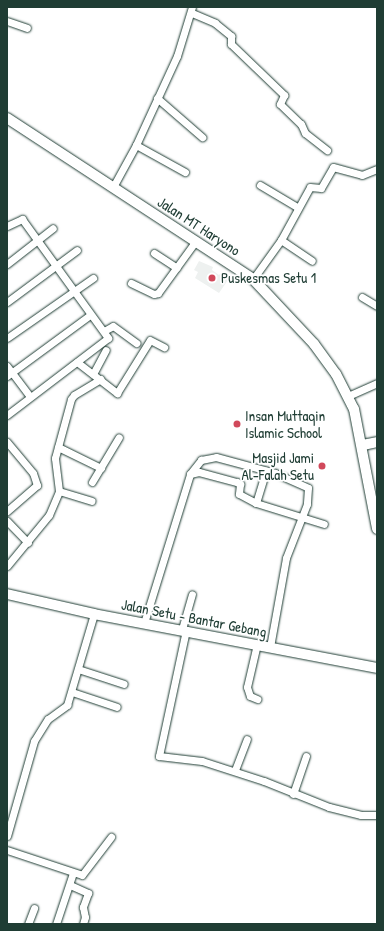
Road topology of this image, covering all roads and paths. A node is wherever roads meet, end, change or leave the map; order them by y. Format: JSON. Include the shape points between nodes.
{"nodes":[{"id":1,"x":192,"y":10,"type":"edge"},
{"id":2,"x":7,"y":21,"type":"edge"},
{"id":3,"x":27,"y":28,"type":"dead end"},
{"id":4,"x":157,"y":98,"type":"junction"},
{"id":5,"x":7,"y":118,"type":"edge"},
{"id":6,"x":202,"y":137,"type":"dead end"},
{"id":7,"x":136,"y":145,"type":"junction"},
{"id":8,"x":327,"y":150,"type":"dead end"},
{"id":9,"x":377,"y":169,"type":"edge"},
{"id":10,"x":185,"y":172,"type":"dead end"},
{"id":11,"x":260,"y":185,"type":"dead end"},
{"id":12,"x":113,"y":187,"type":"junction"},
{"id":13,"x":297,"y":207,"type":"junction"},
{"id":14,"x":7,"y":226,"type":"edge"},
{"id":15,"x":53,"y":228,"type":"dead end"},
{"id":16,"x":37,"y":240,"type":"junction"},
{"id":17,"x":281,"y":240,"type":"junction"},
{"id":18,"x":195,"y":242,"type":"junction"},
{"id":19,"x":77,"y":250,"type":"dead end"},
{"id":20,"x":154,"y":253,"type":"dead end"},
{"id":21,"x":312,"y":261,"type":"dead end"},
{"id":22,"x":7,"y":264,"type":"edge"},
{"id":23,"x":54,"y":266,"type":"junction"},
{"id":24,"x":177,"y":268,"type":"junction"},
{"id":25,"x":93,"y":278,"type":"dead end"},
{"id":26,"x":253,"y":279,"type":"junction"},
{"id":27,"x":131,"y":283,"type":"dead end"},
{"id":28,"x":73,"y":292,"type":"junction"},
{"id":29,"x":362,"y":297,"type":"dead end"},
{"id":30,"x":7,"y":302,"type":"edge"},
{"id":31,"x":377,"y":306,"type":"edge"},
{"id":32,"x":90,"y":315,"type":"junction"},
{"id":33,"x":104,"y":331,"type":"junction"},
{"id":34,"x":7,"y":338,"type":"edge"},
{"id":35,"x":136,"y":343,"type":"dead end"},
{"id":36,"x":164,"y":347,"type":"dead end"},
{"id":37,"x":106,"y":350,"type":"dead end"},
{"id":38,"x":77,"y":362,"type":"junction"},
{"id":39,"x":7,"y":366,"type":"edge"},
{"id":40,"x":9,"y":374,"type":"edge"},
{"id":41,"x":93,"y":374,"type":"junction"},
{"id":42,"x":101,"y":379,"type":"junction"},
{"id":43,"x":377,"y":382,"type":"edge"},
{"id":44,"x":30,"y":396,"type":"junction"},
{"id":45,"x":348,"y":396,"type":"junction"},
{"id":46,"x":7,"y":415,"type":"edge"},
{"id":47,"x":119,"y":437,"type":"dead end"},
{"id":48,"x":7,"y":442,"type":"edge"},
{"id":49,"x":377,"y":442,"type":"edge"},
{"id":50,"x":363,"y":445,"type":"junction"},
{"id":51,"x":58,"y":447,"type":"junction"},
{"id":52,"x":101,"y":468,"type":"junction"},
{"id":53,"x":266,"y":471,"type":"junction"},
{"id":54,"x":190,"y":474,"type":"junction"},
{"id":55,"x":92,"y":482,"type":"dead end"},
{"id":56,"x":60,"y":491,"type":"junction"},
{"id":57,"x":91,"y":501,"type":"dead end"},
{"id":58,"x":256,"y":503,"type":"junction"},
{"id":59,"x":7,"y":511,"type":"edge"},
{"id":60,"x":300,"y":518,"type":"junction"},
{"id":61,"x":7,"y":521,"type":"edge"},
{"id":62,"x":324,"y":524,"type":"dead end"},
{"id":63,"x":377,"y":529,"type":"edge"},
{"id":64,"x":28,"y":543,"type":"junction"},
{"id":65,"x":7,"y":566,"type":"edge"},
{"id":66,"x":7,"y":594,"type":"edge"},
{"id":67,"x":192,"y":594,"type":"dead end"},
{"id":68,"x":94,"y":614,"type":"junction"},
{"id":69,"x":144,"y":623,"type":"junction"},
{"id":70,"x":184,"y":630,"type":"junction"},
{"id":71,"x":257,"y":644,"type":"junction"},
{"id":72,"x":270,"y":647,"type":"junction"},
{"id":73,"x":377,"y":668,"type":"edge"},
{"id":74,"x":78,"y":669,"type":"junction"},
{"id":75,"x":124,"y":684,"type":"dead end"},
{"id":76,"x":72,"y":692,"type":"junction"},
{"id":77,"x":257,"y":699,"type":"dead end"},
{"id":78,"x":117,"y":707,"type":"dead end"},
{"id":79,"x":247,"y":739,"type":"dead end"},
{"id":80,"x":306,"y":756,"type":"dead end"},
{"id":81,"x":234,"y":770,"type":"junction"},
{"id":82,"x":293,"y":794,"type":"junction"},
{"id":83,"x":377,"y":815,"type":"edge"},
{"id":84,"x":7,"y":836,"type":"edge"},
{"id":85,"x":111,"y":837,"type":"dead end"},
{"id":86,"x":7,"y":850,"type":"edge"},
{"id":87,"x":73,"y":872,"type":"junction"},
{"id":88,"x":70,"y":885,"type":"junction"},
{"id":89,"x":34,"y":908,"type":"dead end"},
{"id":90,"x":28,"y":924,"type":"edge"},
{"id":91,"x":56,"y":924,"type":"edge"},
{"id":92,"x":83,"y":924,"type":"edge"}],
"edges":[{"from":1,"to":4,"type":"street","via":[[177,56]]},
{"from":1,"to":8,"type":"street","via":[[231,36],[231,44],[284,95],[280,104],[301,124],[305,133]]},
{"from":2,"to":3,"type":"street"},
{"from":4,"to":6,"type":"street"},
{"from":4,"to":7,"type":"street"},
{"from":5,"to":12,"type":"main road","name":"Jalan MT Haryono"},
{"from":7,"to":10,"type":"street"},
{"from":7,"to":12,"type":"street"},
{"from":9,"to":13,"type":"street","via":[[362,175],[333,167],[322,187],[310,186]]},
{"from":11,"to":13,"type":"street"},
{"from":12,"to":18,"type":"main road","name":"Jalan MT Haryono"},
{"from":13,"to":17,"type":"street"},
{"from":14,"to":16,"type":"street","via":[[21,218]]},
{"from":15,"to":16,"type":"street"},
{"from":16,"to":22,"type":"street"},
{"from":16,"to":23,"type":"street"},
{"from":17,"to":21,"type":"street"},
{"from":17,"to":26,"type":"street"},
{"from":18,"to":24,"type":"street"},
{"from":18,"to":26,"type":"main road","name":"Jalan MT Haryono"},
{"from":19,"to":23,"type":"street"},
{"from":20,"to":24,"type":"street"},
{"from":23,"to":28,"type":"street"},
{"from":23,"to":30,"type":"street"},
{"from":24,"to":27,"type":"street","via":[[156,294]]},
{"from":25,"to":28,"type":"street"},
{"from":26,"to":45,"type":"main road","name":"Jalan MT Haryono","via":[[314,344]]},
{"from":28,"to":32,"type":"street"},
{"from":28,"to":34,"type":"street"},
{"from":29,"to":31,"type":"street"},
{"from":32,"to":33,"type":"street"},
{"from":32,"to":40,"type":"street"},
{"from":33,"to":35,"type":"street","via":[[113,326]]},
{"from":33,"to":38,"type":"street","via":[[107,340]]},
{"from":36,"to":42,"type":"street","via":[[150,340],[117,393]]},
{"from":37,"to":41,"type":"street"},
{"from":38,"to":41,"type":"street"},
{"from":38,"to":44,"type":"street"},
{"from":39,"to":40,"type":"street"},
{"from":40,"to":44,"type":"street"},
{"from":41,"to":42,"type":"street"},
{"from":42,"to":51,"type":"street","via":[[74,395]]},
{"from":43,"to":45,"type":"street"},
{"from":44,"to":46,"type":"street"},
{"from":45,"to":50,"type":"main road","name":"Jalan MT Haryono"},
{"from":47,"to":52,"type":"street"},
{"from":48,"to":59,"type":"street","via":[[33,473],[37,485]]},
{"from":49,"to":50,"type":"main road"},
{"from":50,"to":63,"type":"main road","name":"Jalan MT Haryono"},
{"from":51,"to":52,"type":"street"},
{"from":51,"to":56,"type":"street","via":[[55,458]]},
{"from":52,"to":55,"type":"street"},
{"from":53,"to":54,"type":"street","via":[[240,462],[206,457],[196,464]]},
{"from":53,"to":58,"type":"street"},
{"from":53,"to":60,"type":"street","via":[[308,486],[307,504]]},
{"from":54,"to":58,"type":"street","via":[[198,472],[237,482],[240,484],[239,494]]},
{"from":54,"to":69,"type":"street"},
{"from":56,"to":57,"type":"street"},
{"from":56,"to":64,"type":"street","via":[[49,515]]},
{"from":58,"to":60,"type":"street"},
{"from":60,"to":62,"type":"street"},
{"from":60,"to":72,"type":"street","via":[[286,558]]},
{"from":61,"to":64,"type":"street"},
{"from":64,"to":65,"type":"street"},
{"from":66,"to":68,"type":"main road","name":"Jalan Setu - Bantar Gebang"},
{"from":67,"to":70,"type":"street"},
{"from":68,"to":69,"type":"main road","name":"Jalan Setu - Bantar Gebang"},
{"from":68,"to":74,"type":"street"},
{"from":69,"to":70,"type":"main road","name":"Jalan Setu - Bantar Gebang"},
{"from":70,"to":71,"type":"main road","name":"Jalan Setu - Bantar Gebang"},
{"from":70,"to":81,"type":"street","via":[[159,755],[169,759],[202,761]]},
{"from":71,"to":72,"type":"main road","name":"Jalan Setu - Bantar Gebang"},
{"from":71,"to":77,"type":"street","via":[[247,687],[250,696]]},
{"from":72,"to":73,"type":"main road","name":"Jalan Setu - Bantar Gebang"},
{"from":74,"to":75,"type":"street"},
{"from":74,"to":76,"type":"street"},
{"from":76,"to":78,"type":"street"},
{"from":76,"to":84,"type":"street","via":[[65,709],[48,719],[38,734]]},
{"from":79,"to":81,"type":"street"},
{"from":80,"to":82,"type":"street"},
{"from":81,"to":82,"type":"street"},
{"from":82,"to":83,"type":"street","via":[[329,808],[361,815]]},
{"from":85,"to":87,"type":"street","via":[[84,874]]},
{"from":86,"to":87,"type":"street"},
{"from":87,"to":88,"type":"street"},
{"from":88,"to":91,"type":"street"},
{"from":88,"to":92,"type":"street","via":[[88,893],[83,907]]},
{"from":89,"to":90,"type":"street"}]}
